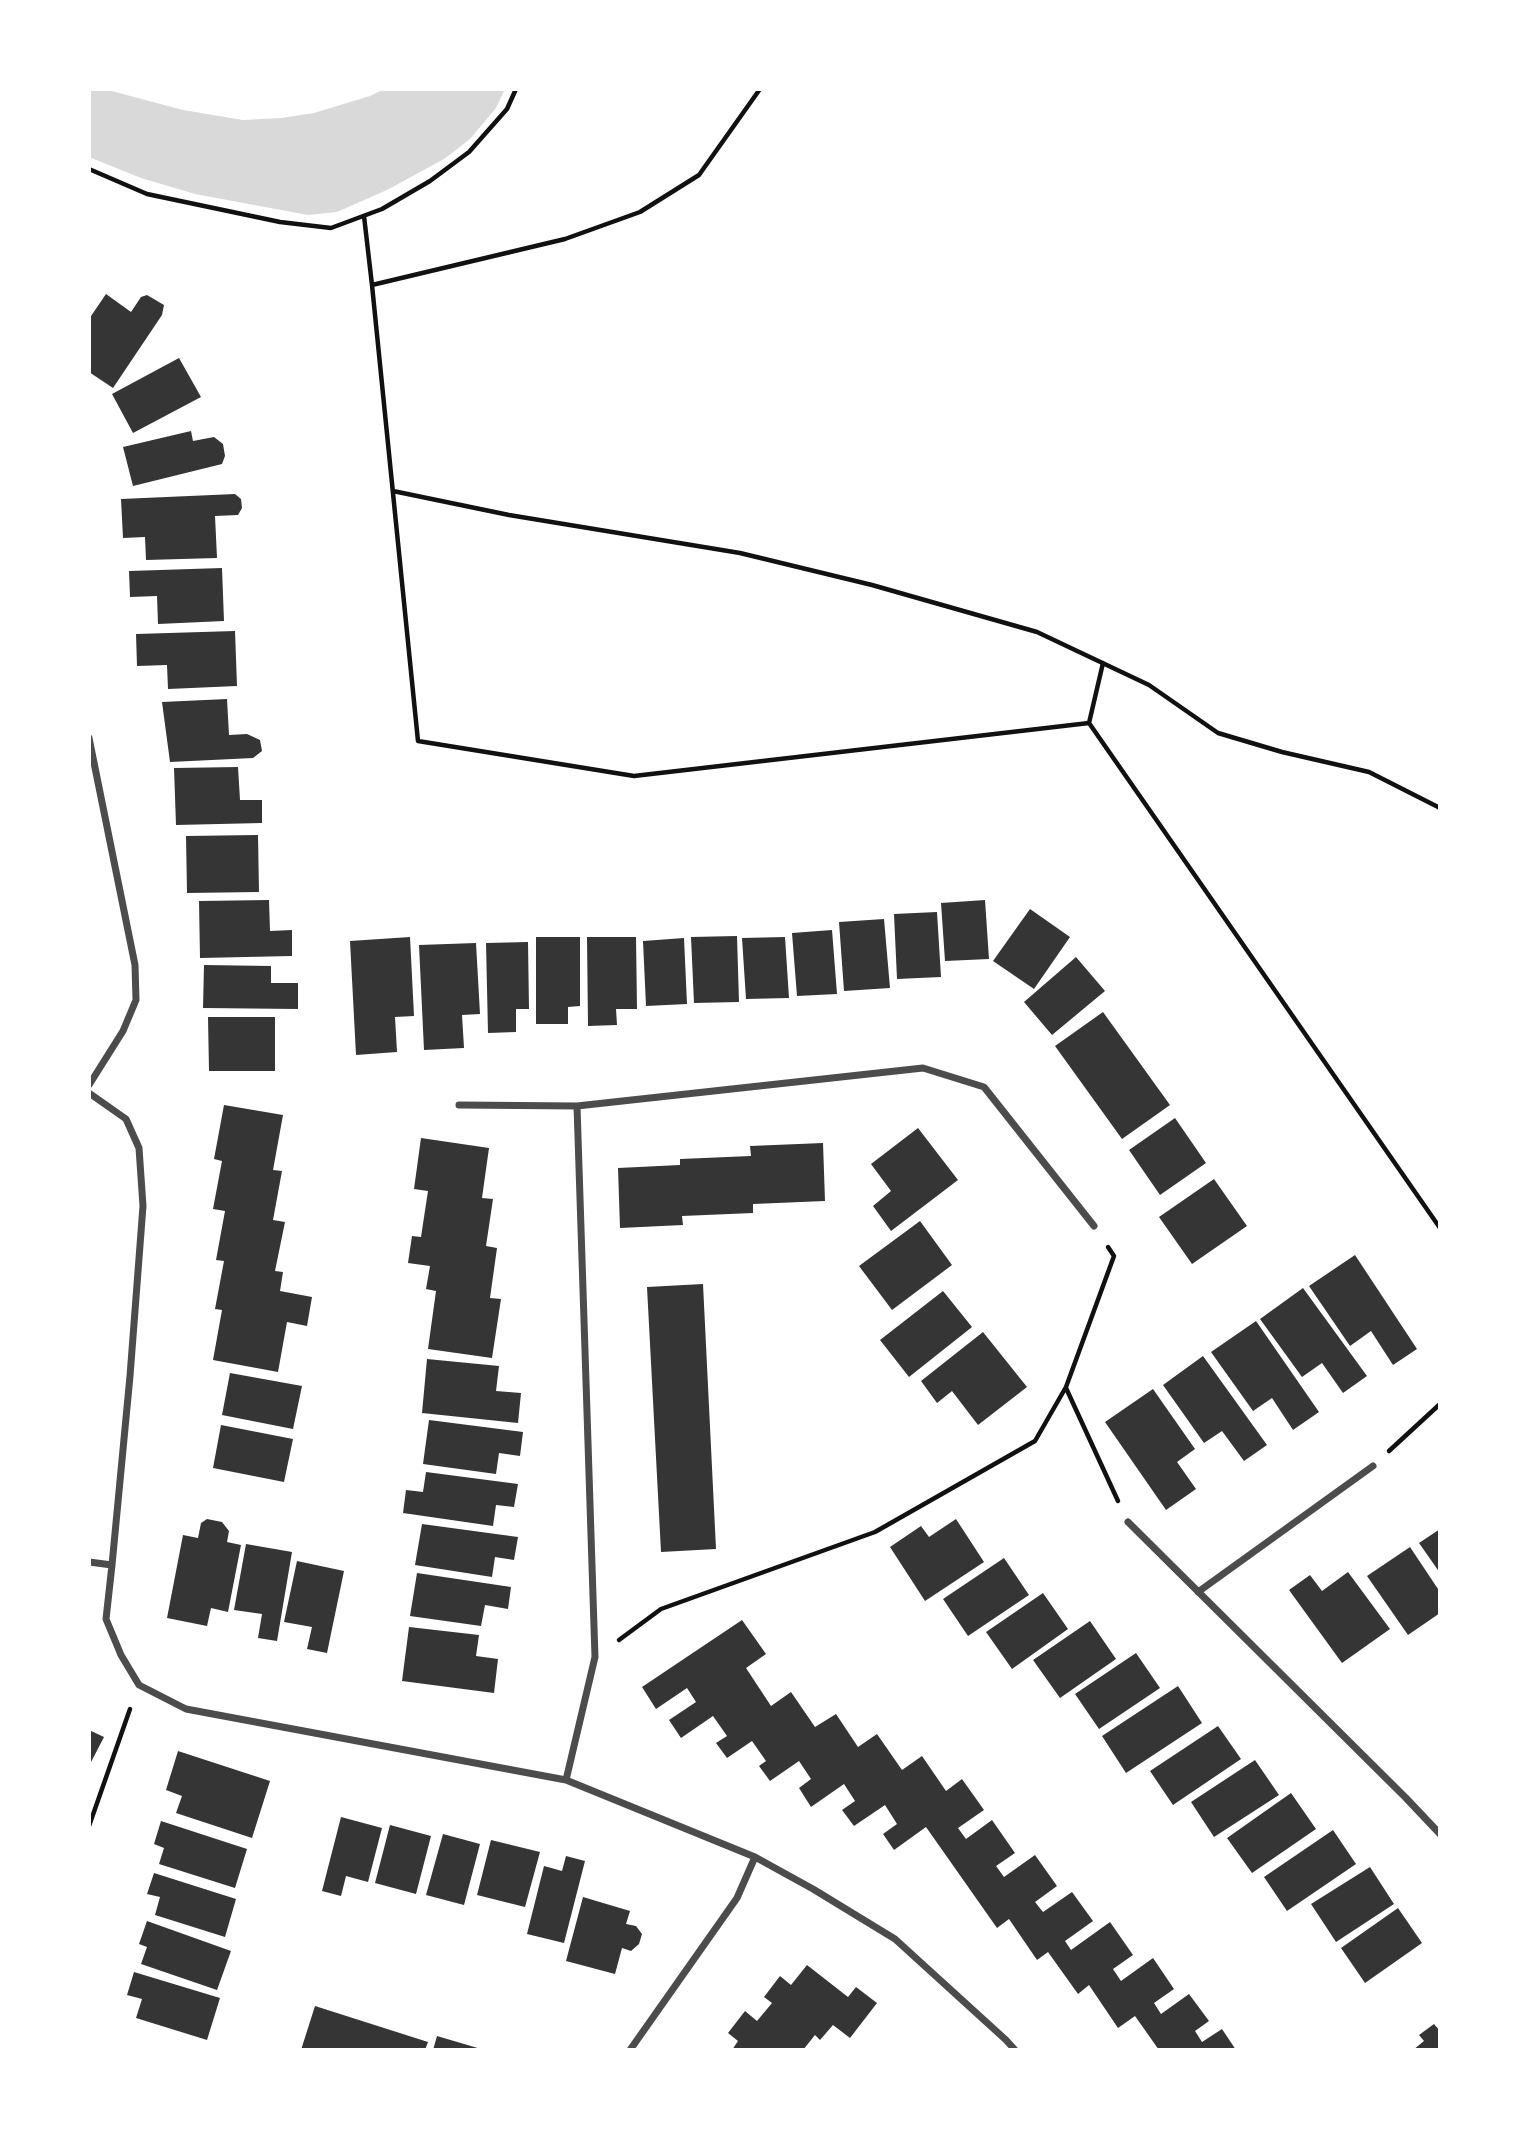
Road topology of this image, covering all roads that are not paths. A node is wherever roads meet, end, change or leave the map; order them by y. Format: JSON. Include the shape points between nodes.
{"nodes":[{"id":1,"x":89,"y":738,"type":"edge"},
{"id":2,"x":89,"y":1085,"type":"edge"},
{"id":3,"x":89,"y":1093,"type":"edge"},
{"id":4,"x":459,"y":1105,"type":"dead end"},
{"id":5,"x":578,"y":1106,"type":"junction"},
{"id":6,"x":1094,"y":1226,"type":"road end"},
{"id":7,"x":1373,"y":1466,"type":"road end"},
{"id":8,"x":1128,"y":1522,"type":"road end"},
{"id":9,"x":89,"y":1562,"type":"edge"},
{"id":10,"x":111,"y":1565,"type":"junction"},
{"id":11,"x":1198,"y":1592,"type":"junction"},
{"id":12,"x":566,"y":1780,"type":"junction"},
{"id":13,"x":1440,"y":1834,"type":"edge"},
{"id":14,"x":755,"y":1857,"type":"junction"},
{"id":15,"x":630,"y":2050,"type":"edge"},
{"id":16,"x":1015,"y":2050,"type":"edge"}],
"edges":[{"from":1,"to":2,"type":"street","via":[[135,965],[136,1000],[123,1031]]},
{"from":3,"to":10,"type":"street","via":[[126,1119],[139,1148],[143,1206]]},
{"from":4,"to":5,"type":"street"},
{"from":5,"to":6,"type":"street","via":[[923,1068],[984,1087]]},
{"from":5,"to":12,"type":"street","via":[[595,1657]]},
{"from":7,"to":11,"type":"street"},
{"from":8,"to":11,"type":"street"},
{"from":9,"to":10,"type":"street"},
{"from":10,"to":12,"type":"street","via":[[106,1619],[121,1655],[139,1685],[186,1709]]},
{"from":11,"to":13,"type":"street"},
{"from":12,"to":14,"type":"street"},
{"from":14,"to":15,"type":"street","via":[[737,1898]]},
{"from":14,"to":16,"type":"street","via":[[895,1939]]}]}
